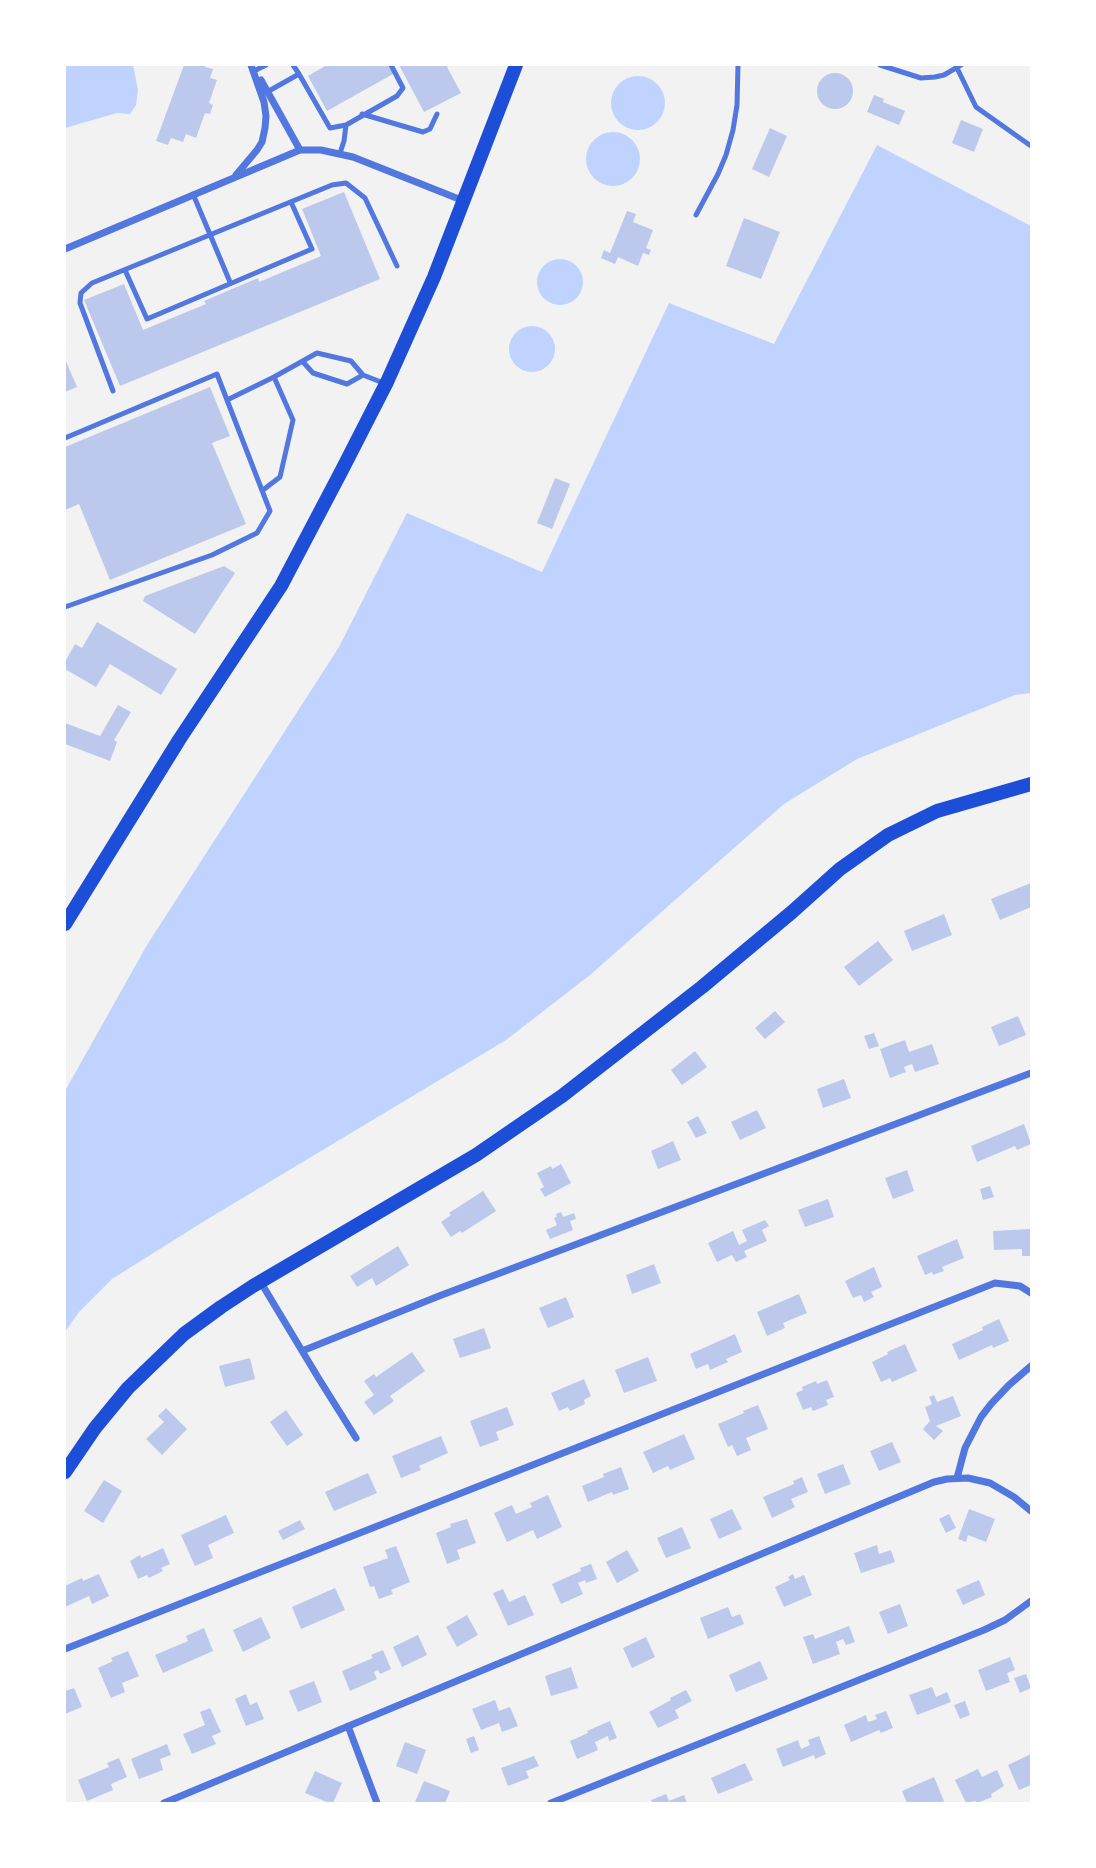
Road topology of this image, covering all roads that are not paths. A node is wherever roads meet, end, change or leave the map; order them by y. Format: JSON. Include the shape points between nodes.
{"nodes":[{"id":1,"x":266,"y":65,"type":"edge"},
{"id":2,"x":293,"y":65,"type":"edge"},
{"id":3,"x":391,"y":65,"type":"edge"},
{"id":4,"x":516,"y":65,"type":"edge"},
{"id":5,"x":738,"y":65,"type":"edge"},
{"id":6,"x":880,"y":65,"type":"edge"},
{"id":7,"x":959,"y":66,"type":"edge"},
{"id":8,"x":253,"y":67,"type":"edge"},
{"id":9,"x":299,"y":74,"type":"junction"},
{"id":10,"x":268,"y":92,"type":"junction"},
{"id":11,"x":362,"y":114,"type":"junction"},
{"id":12,"x":437,"y":114,"type":"dead end"},
{"id":13,"x":346,"y":125,"type":"junction"},
{"id":14,"x":1031,"y":146,"type":"edge"},
{"id":15,"x":300,"y":150,"type":"junction"},
{"id":16,"x":340,"y":153,"type":"junction"},
{"id":17,"x":234,"y":178,"type":"junction"},
{"id":18,"x":194,"y":194,"type":"junction"},
{"id":19,"x":464,"y":201,"type":"junction"},
{"id":20,"x":292,"y":202,"type":"junction"},
{"id":21,"x":696,"y":215,"type":"dead end"},
{"id":22,"x":210,"y":235,"type":"junction"},
{"id":23,"x":65,"y":249,"type":"edge"},
{"id":24,"x":397,"y":266,"type":"dead end"},
{"id":25,"x":125,"y":270,"type":"junction"},
{"id":26,"x":230,"y":282,"type":"junction"},
{"id":27,"x":303,"y":362,"type":"junction"},
{"id":28,"x":363,"y":374,"type":"junction"},
{"id":29,"x":274,"y":377,"type":"junction"},
{"id":30,"x":386,"y":384,"type":"junction"},
{"id":31,"x":113,"y":391,"type":"dead end"},
{"id":32,"x":227,"y":400,"type":"junction"},
{"id":33,"x":65,"y":438,"type":"edge"},
{"id":34,"x":263,"y":491,"type":"junction"},
{"id":35,"x":65,"y":607,"type":"edge"},
{"id":36,"x":1031,"y":784,"type":"edge"},
{"id":37,"x":65,"y":924,"type":"edge"},
{"id":38,"x":1031,"y":1073,"type":"edge"},
{"id":39,"x":260,"y":1282,"type":"junction"},
{"id":40,"x":1031,"y":1293,"type":"edge"},
{"id":41,"x":302,"y":1351,"type":"junction"},
{"id":42,"x":1031,"y":1366,"type":"edge"},
{"id":43,"x":356,"y":1438,"type":"dead end"},
{"id":44,"x":65,"y":1472,"type":"edge"},
{"id":45,"x":957,"y":1478,"type":"junction"},
{"id":46,"x":1031,"y":1511,"type":"edge"},
{"id":47,"x":1031,"y":1601,"type":"edge"},
{"id":48,"x":65,"y":1650,"type":"edge"},
{"id":49,"x":348,"y":1726,"type":"junction"},
{"id":50,"x":164,"y":1803,"type":"edge"},
{"id":51,"x":377,"y":1803,"type":"edge"},
{"id":52,"x":551,"y":1803,"type":"edge"}],
"edges":[{"from":1,"to":8,"type":"lane"},
{"from":2,"to":9,"type":"lane"},
{"from":3,"to":11,"type":"lane","via":[[403,88],[397,96]]},
{"from":4,"to":19,"type":"main road"},
{"from":5,"to":21,"type":"lane","via":[[733,130],[718,174]]},
{"from":6,"to":7,"type":"lane","via":[[921,78]]},
{"from":7,"to":14,"type":"lane","via":[[976,107]]},
{"from":8,"to":10,"type":"street"},
{"from":8,"to":17,"type":"street","via":[[264,102],[265,128],[262,142]]},
{"from":9,"to":10,"type":"lane"},
{"from":9,"to":13,"type":"lane","via":[[330,128]]},
{"from":10,"to":15,"type":"street"},
{"from":11,"to":12,"type":"lane","via":[[423,132],[430,129]]},
{"from":11,"to":13,"type":"lane"},
{"from":13,"to":16,"type":"lane"},
{"from":15,"to":16,"type":"street"},
{"from":15,"to":17,"type":"street"},
{"from":16,"to":19,"type":"street"},
{"from":17,"to":18,"type":"street"},
{"from":18,"to":22,"type":"lane"},
{"from":18,"to":23,"type":"street"},
{"from":19,"to":30,"type":"main road"},
{"from":20,"to":22,"type":"lane"},
{"from":20,"to":24,"type":"lane","via":[[346,183],[365,198]]},
{"from":20,"to":26,"type":"lane","via":[[312,249]]},
{"from":22,"to":25,"type":"lane"},
{"from":22,"to":26,"type":"lane"},
{"from":25,"to":26,"type":"lane","via":[[147,319]]},
{"from":25,"to":31,"type":"lane","via":[[92,284],[81,293],[80,303]]},
{"from":27,"to":28,"type":"lane","via":[[317,353],[351,361]]},
{"from":27,"to":28,"type":"lane","via":[[313,373],[347,384]]},
{"from":27,"to":29,"type":"lane"},
{"from":28,"to":30,"type":"lane"},
{"from":29,"to":32,"type":"lane"},
{"from":29,"to":34,"type":"lane","via":[[293,420],[280,477]]},
{"from":30,"to":37,"type":"main road","via":[[281,586]]},
{"from":32,"to":33,"type":"lane","via":[[216,374]]},
{"from":32,"to":34,"type":"lane"},
{"from":34,"to":35,"type":"lane","via":[[270,511],[257,533],[212,555]]},
{"from":36,"to":39,"type":"main road","via":[[937,811],[888,835],[562,1096],[476,1155]]},
{"from":38,"to":41,"type":"street"},
{"from":39,"to":41,"type":"street"},
{"from":39,"to":44,"type":"main road","via":[[171,1346],[128,1388]]},
{"from":40,"to":48,"type":"street","via":[[1020,1286],[995,1283]]},
{"from":41,"to":43,"type":"street"},
{"from":42,"to":45,"type":"street","via":[[981,1417],[965,1448]]},
{"from":45,"to":46,"type":"street","via":[[990,1483]]},
{"from":45,"to":49,"type":"street","via":[[934,1482]]},
{"from":47,"to":52,"type":"street","via":[[984,1630]]},
{"from":49,"to":50,"type":"street"},
{"from":49,"to":51,"type":"street"}]}
